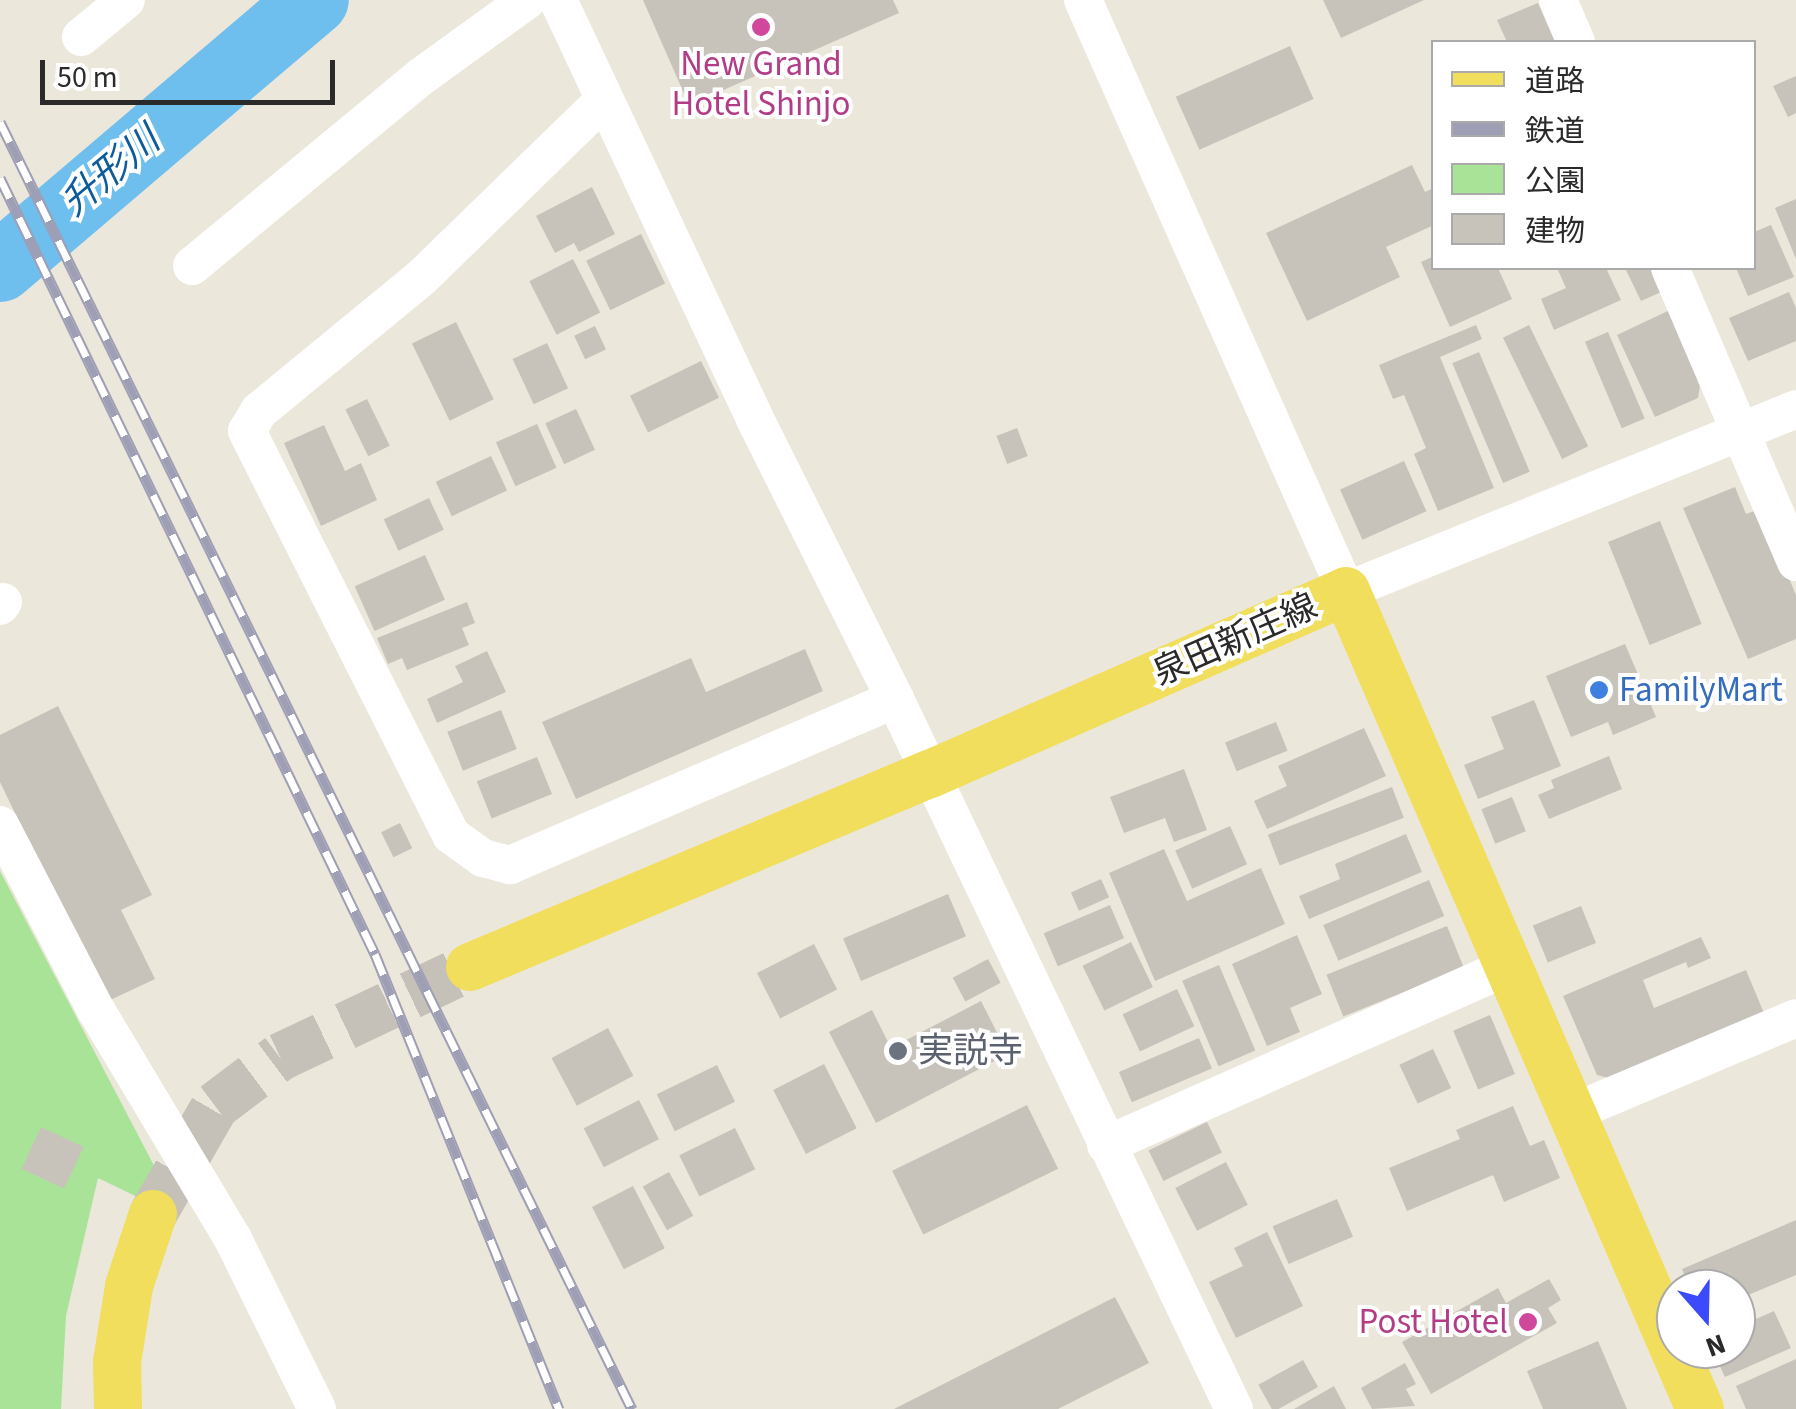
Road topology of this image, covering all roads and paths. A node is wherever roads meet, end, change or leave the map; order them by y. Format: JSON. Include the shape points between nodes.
{"nodes":[{"id":1,"x":126,"y":0,"type":"edge"},
{"id":2,"x":527,"y":0,"type":"edge"},
{"id":3,"x":558,"y":0,"type":"edge"},
{"id":4,"x":1083,"y":0,"type":"edge"},
{"id":5,"x":1558,"y":0,"type":"edge"},
{"id":6,"x":81,"y":37,"type":"dead end"},
{"id":7,"x":1575,"y":40,"type":"edge"},
{"id":8,"x":604,"y":101,"type":"junction"},
{"id":9,"x":192,"y":266,"type":"dead end"},
{"id":10,"x":1671,"y":270,"type":"edge"},
{"id":11,"x":1796,"y":409,"type":"edge"},
{"id":12,"x":1739,"y":432,"type":"junction"},
{"id":13,"x":1796,"y":562,"type":"edge"},
{"id":14,"x":1346,"y":591,"type":"junction"},
{"id":15,"x":895,"y":699,"type":"junction"},
{"id":16,"x":930,"y":774,"type":"junction"},
{"id":17,"x":0,"y":824,"type":"edge"},
{"id":18,"x":470,"y":967,"type":"tunnel mouth"},
{"id":19,"x":1508,"y":967,"type":"junction"},
{"id":20,"x":1796,"y":1018,"type":"edge"},
{"id":21,"x":1569,"y":1114,"type":"junction"},
{"id":22,"x":1106,"y":1145,"type":"junction"},
{"id":23,"x":152,"y":1214,"type":"tunnel mouth"},
{"id":24,"x":118,"y":1409,"type":"edge"},
{"id":25,"x":317,"y":1409,"type":"edge"},
{"id":26,"x":1234,"y":1409,"type":"edge"},
{"id":27,"x":1700,"y":1409,"type":"edge"}],
"edges":[{"from":1,"to":6,"type":"street"},
{"from":2,"to":9,"type":"street","via":[[422,76]]},
{"from":3,"to":8,"type":"street"},
{"from":4,"to":14,"type":"street"},
{"from":5,"to":7,"type":"street"},
{"from":8,"to":15,"type":"street"},
{"from":8,"to":15,"type":"street","via":[[421,278],[258,411],[247,431],[451,836],[483,858],[510,865]]},
{"from":10,"to":12,"type":"street"},
{"from":11,"to":12,"type":"street"},
{"from":12,"to":13,"type":"street"},
{"from":12,"to":14,"type":"street"},
{"from":14,"to":16,"type":"main road","name":"泉田新庄線"},
{"from":14,"to":19,"type":"main road","name":"泉田新庄線"},
{"from":15,"to":16,"type":"street"},
{"from":16,"to":18,"type":"main road","name":"泉田新庄線"},
{"from":16,"to":22,"type":"street"},
{"from":17,"to":25,"type":"street","via":[[96,1010],[232,1238]]},
{"from":19,"to":21,"type":"main road","name":"泉田新庄線"},
{"from":19,"to":22,"type":"street"},
{"from":20,"to":21,"type":"street"},
{"from":21,"to":27,"type":"main road","name":"泉田新庄線"},
{"from":22,"to":26,"type":"street"},
{"from":23,"to":24,"type":"main road","via":[[129,1286],[117,1362]]}]}
